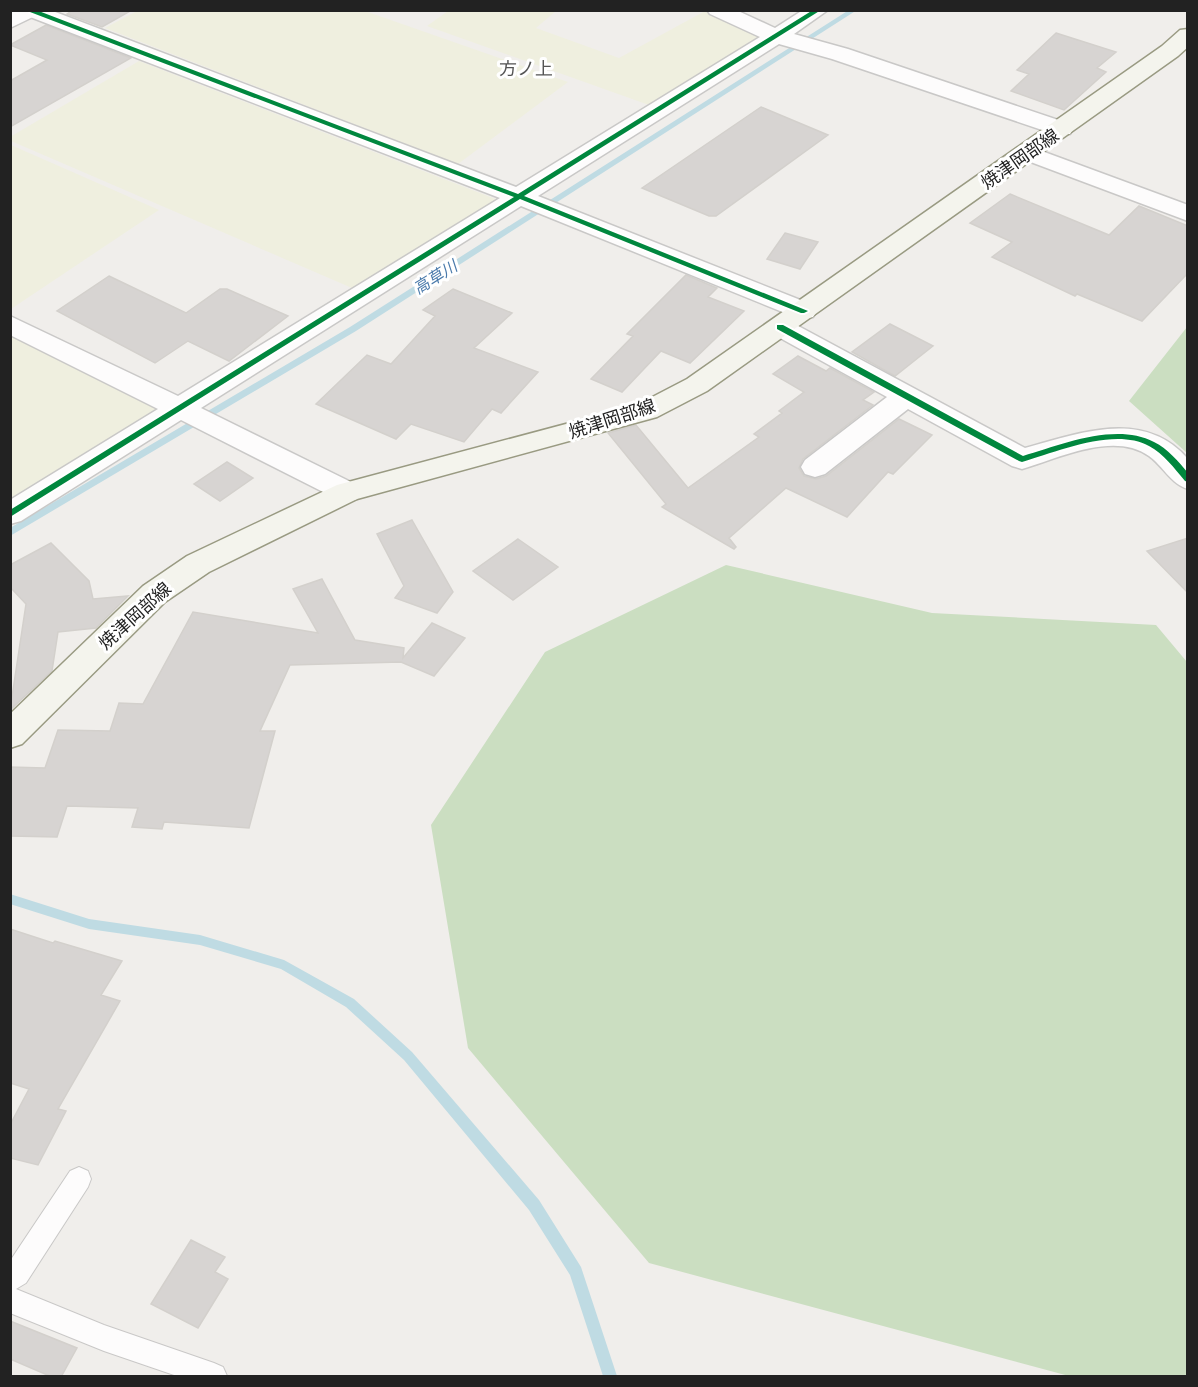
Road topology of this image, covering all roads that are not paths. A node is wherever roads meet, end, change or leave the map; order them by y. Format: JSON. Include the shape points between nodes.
{"nodes":[{"id":1,"x":717,"y":10,"type":"edge"},
{"id":2,"x":818,"y":10,"type":"edge"},
{"id":3,"x":32,"y":11,"type":"edge"},
{"id":4,"x":10,"y":22,"type":"edge"},
{"id":5,"x":1188,"y":35,"type":"edge"},
{"id":6,"x":784,"y":38,"type":"junction"},
{"id":7,"x":1062,"y":129,"type":"junction"},
{"id":8,"x":1028,"y":153,"type":"junction"},
{"id":9,"x":524,"y":199,"type":"junction"},
{"id":10,"x":1188,"y":214,"type":"edge"},
{"id":11,"x":804,"y":311,"type":"junction"},
{"id":12,"x":10,"y":324,"type":"edge"},
{"id":13,"x":780,"y":327,"type":"junction"},
{"id":14,"x":906,"y":396,"type":"junction"},
{"id":15,"x":185,"y":411,"type":"junction"},
{"id":16,"x":814,"y":467,"type":"dead end"},
{"id":17,"x":1188,"y":479,"type":"edge"},
{"id":18,"x":347,"y":492,"type":"junction"},
{"id":19,"x":10,"y":514,"type":"edge"},
{"id":20,"x":10,"y":735,"type":"edge"},
{"id":21,"x":79,"y":1179,"type":"dead end"},
{"id":22,"x":10,"y":1279,"type":"edge"},
{"id":23,"x":10,"y":1300,"type":"edge"},
{"id":24,"x":214,"y":1377,"type":"edge"}],
"edges":[{"from":1,"to":6,"type":"street"},
{"from":2,"to":6,"type":"street"},
{"from":3,"to":4,"type":"street"},
{"from":3,"to":9,"type":"street"},
{"from":5,"to":7,"type":"main road","name":"焼津岡部線"},
{"from":6,"to":7,"type":"street"},
{"from":6,"to":9,"type":"street"},
{"from":7,"to":8,"type":"main road","name":"焼津岡部線"},
{"from":8,"to":10,"type":"street"},
{"from":8,"to":11,"type":"main road","name":"焼津岡部線"},
{"from":9,"to":11,"type":"street"},
{"from":9,"to":15,"type":"street"},
{"from":11,"to":13,"type":"main road","name":"焼津岡部線"},
{"from":12,"to":15,"type":"street"},
{"from":13,"to":14,"type":"street"},
{"from":13,"to":18,"type":"main road","name":"焼津岡部線","via":[[698,385],[647,411]]},
{"from":14,"to":16,"type":"street"},
{"from":14,"to":17,"type":"street","via":[[1022,459],[1110,436],[1140,438],[1165,453]]},
{"from":15,"to":18,"type":"street"},
{"from":15,"to":19,"type":"street"},
{"from":18,"to":20,"type":"main road","name":"焼津岡部線","via":[[198,564],[154,594]]},
{"from":21,"to":22,"type":"lane"},
{"from":23,"to":24,"type":"lane"}]}
